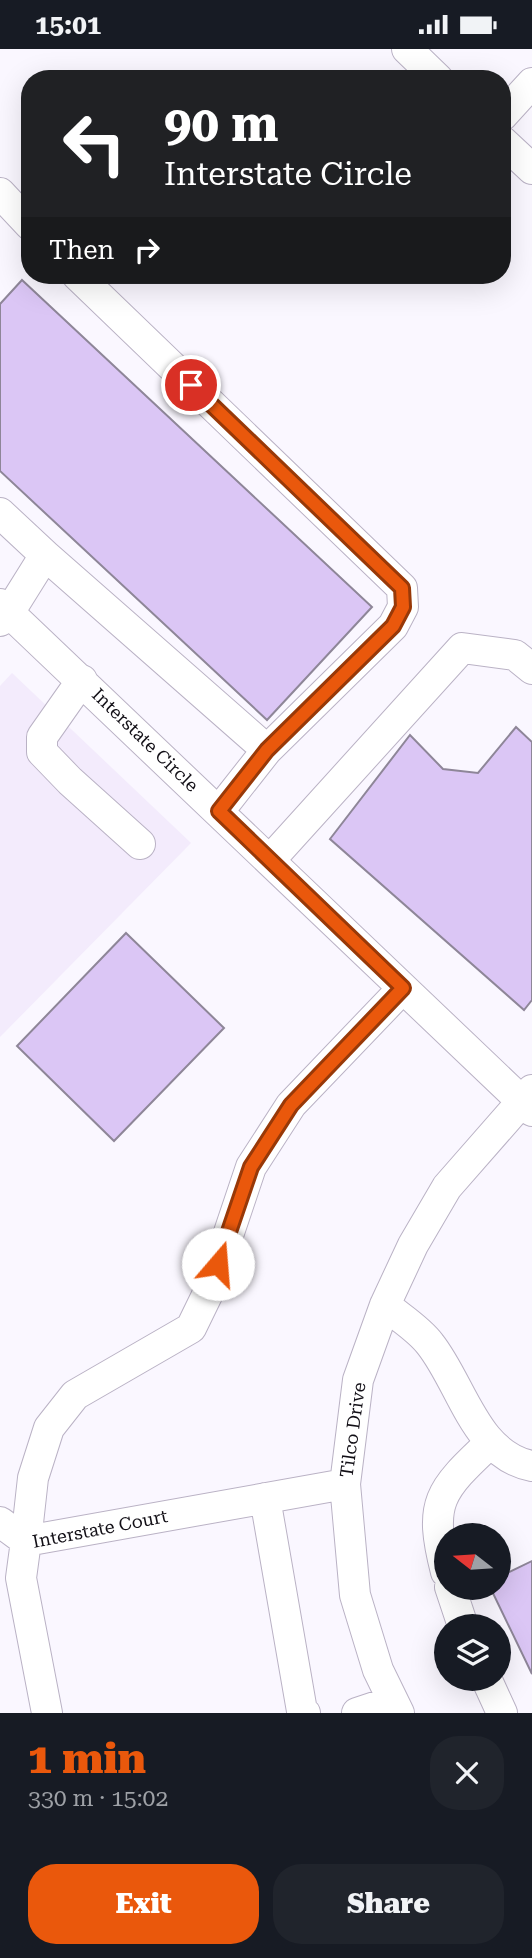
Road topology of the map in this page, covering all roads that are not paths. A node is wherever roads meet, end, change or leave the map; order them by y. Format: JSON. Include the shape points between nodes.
{"nodes":[{"id":1,"x":407,"y":49,"type":"edge"},
{"id":2,"x":429,"y":70,"type":"edge"},
{"id":3,"x":532,"y":83,"type":"edge"},
{"id":4,"x":511,"y":106,"type":"edge"},
{"id":5,"x":511,"y":149,"type":"edge"},
{"id":6,"x":532,"y":169,"type":"edge"},
{"id":7,"x":0,"y":193,"type":"edge"},
{"id":8,"x":21,"y":216,"type":"edge"},
{"id":9,"x":86,"y":284,"type":"edge"},
{"id":10,"x":0,"y":513,"type":"edge"},
{"id":11,"x":45,"y":555,"type":"junction"},
{"id":12,"x":3,"y":612,"type":"edge"},
{"id":13,"x":532,"y":669,"type":"edge"},
{"id":14,"x":82,"y":680,"type":"junction"},
{"id":15,"x":267,"y":750,"type":"junction"},
{"id":16,"x":219,"y":811,"type":"junction"},
{"id":17,"x":140,"y":844,"type":"dead end"},
{"id":18,"x":270,"y":860,"type":"junction"},
{"id":19,"x":403,"y":988,"type":"junction"},
{"id":20,"x":529,"y":1101,"type":"edge"},
{"id":21,"x":385,"y":1305,"type":"junction"},
{"id":22,"x":490,"y":1443,"type":"junction"},
{"id":23,"x":532,"y":1466,"type":"edge"},
{"id":24,"x":345,"y":1484,"type":"junction"},
{"id":25,"x":265,"y":1498,"type":"junction"},
{"id":26,"x":0,"y":1522,"type":"edge"},
{"id":27,"x":437,"y":1523,"type":"edge"},
{"id":28,"x":13,"y":1545,"type":"edge"},
{"id":29,"x":396,"y":1707,"type":"edge"},
{"id":30,"x":47,"y":1713,"type":"edge"},
{"id":31,"x":305,"y":1713,"type":"edge"},
{"id":32,"x":356,"y":1713,"type":"edge"}],
"edges":[{"from":1,"to":2,"type":"street"},
{"from":3,"to":4,"type":"street"},
{"from":5,"to":6,"type":"street"},
{"from":7,"to":8,"type":"street"},
{"from":9,"to":15,"type":"street","via":[[402,588],[403,607],[393,626]]},
{"from":10,"to":11,"type":"street"},
{"from":11,"to":12,"type":"street"},
{"from":11,"to":15,"type":"street"},
{"from":12,"to":14,"type":"street","name":"Interstate Circle"},
{"from":13,"to":18,"type":"street","via":[[515,655],[462,648]]},
{"from":14,"to":16,"type":"street","name":"Interstate Circle"},
{"from":14,"to":17,"type":"street","via":[[42,737],[42,752]]},
{"from":15,"to":16,"type":"street"},
{"from":16,"to":18,"type":"street","name":"Interstate Circle"},
{"from":18,"to":19,"type":"street","name":"Interstate Circle"},
{"from":19,"to":20,"type":"street","name":"Interstate Circle"},
{"from":19,"to":28,"type":"street","via":[[291,1105],[251,1167],[210,1289],[191,1328],[75,1395],[49,1428]]},
{"from":20,"to":21,"type":"street","name":"Tilco Drive","via":[[447,1187]]},
{"from":21,"to":22,"type":"street","via":[[430,1343]]},
{"from":21,"to":24,"type":"street","name":"Tilco Drive","via":[[358,1380]]},
{"from":22,"to":23,"type":"street"},
{"from":22,"to":27,"type":"street","via":[[452,1479]]},
{"from":24,"to":25,"type":"street","name":"Interstate Court"},
{"from":24,"to":29,"type":"street","name":"Tilco Drive","via":[[355,1595],[378,1670]]},
{"from":25,"to":28,"type":"street","name":"Interstate Court"},
{"from":25,"to":31,"type":"street","via":[[293,1668]]},
{"from":26,"to":28,"type":"street"},
{"from":28,"to":30,"type":"street","name":"Interstate Court"},
{"from":29,"to":32,"type":"street"}]}
